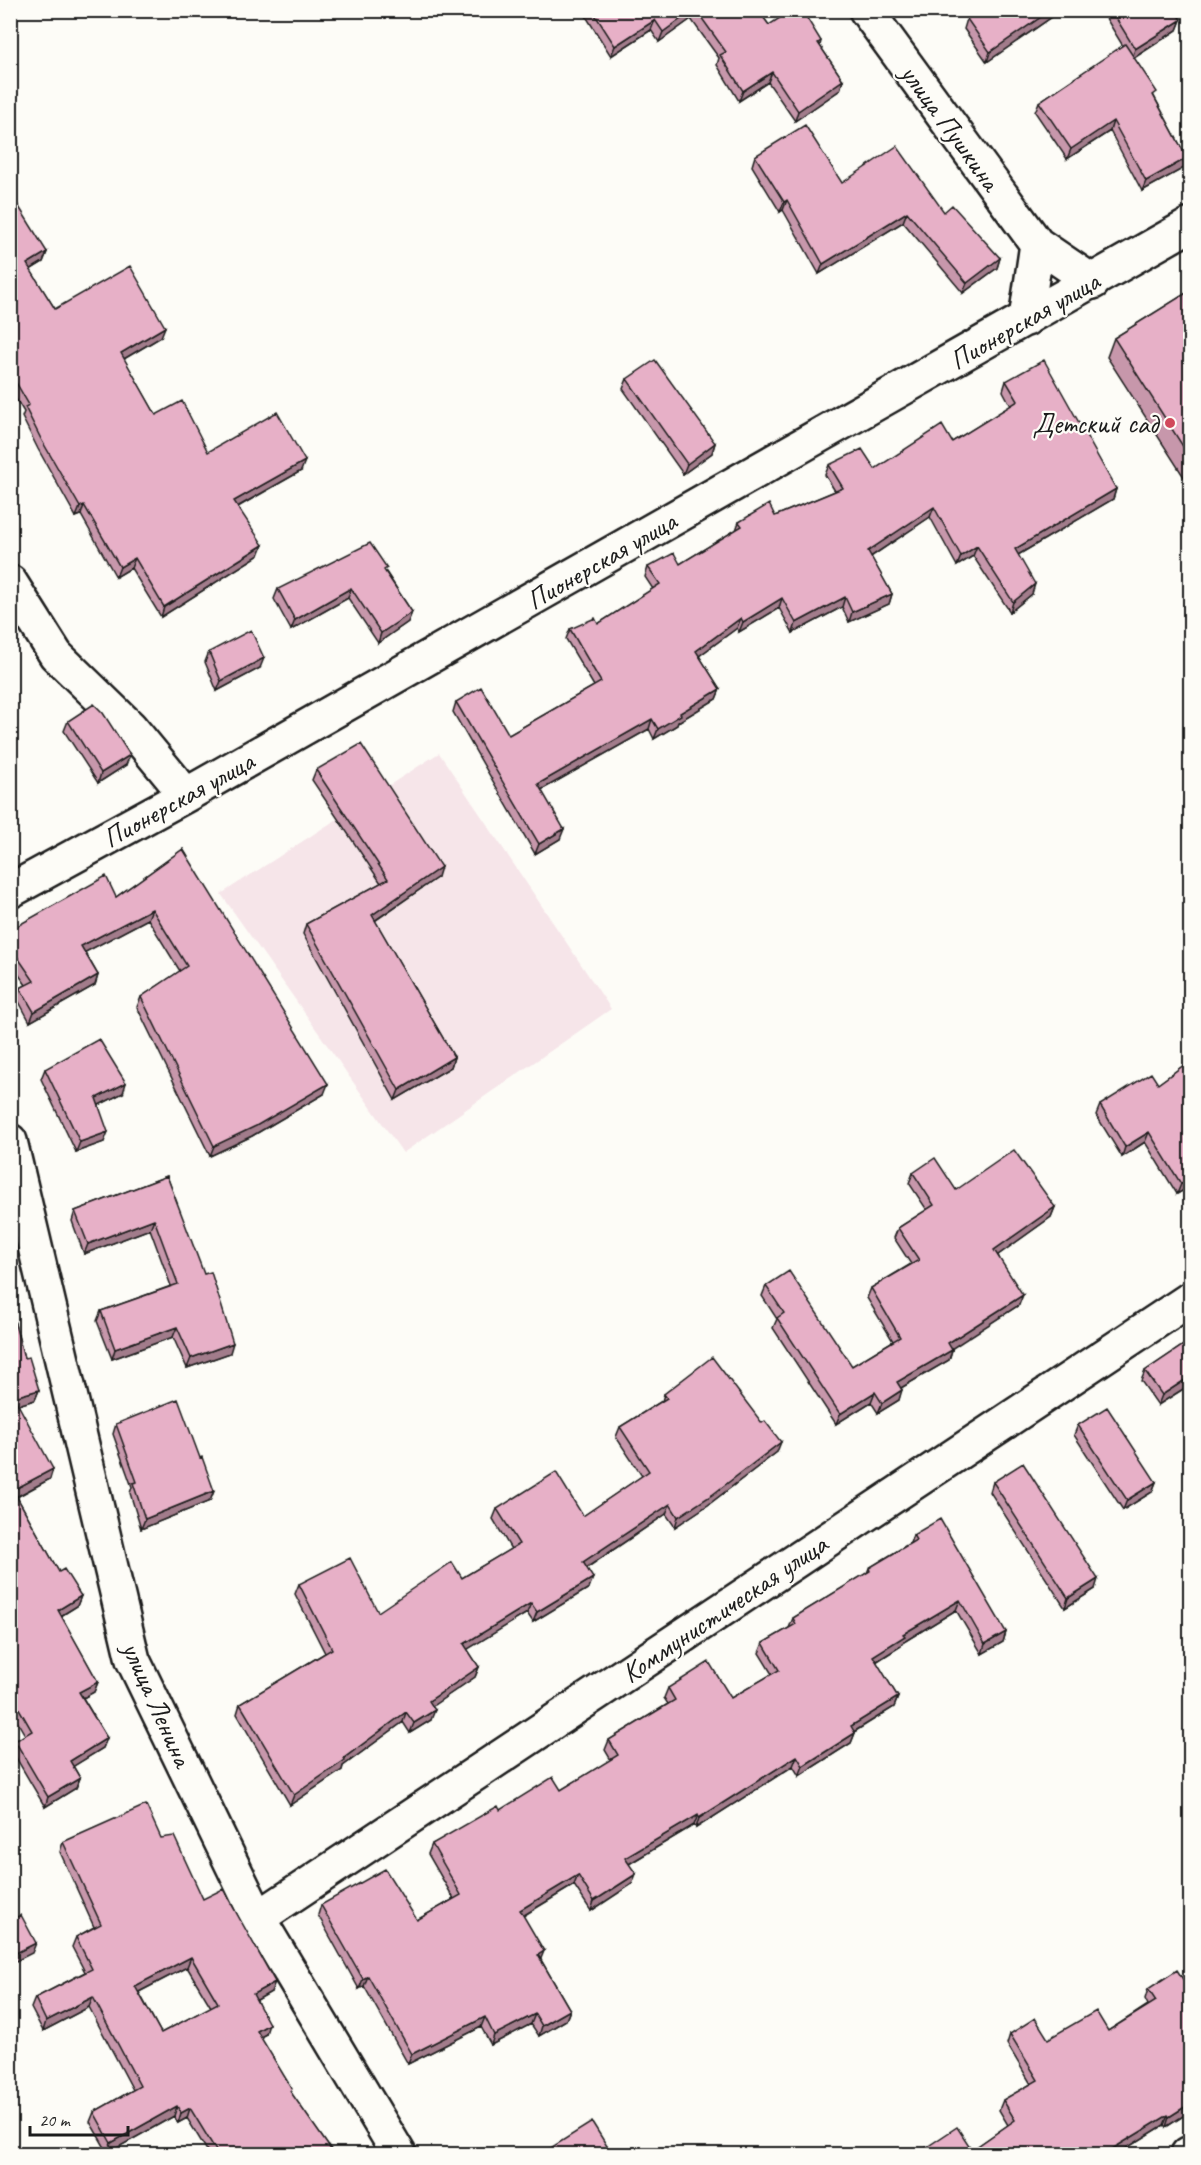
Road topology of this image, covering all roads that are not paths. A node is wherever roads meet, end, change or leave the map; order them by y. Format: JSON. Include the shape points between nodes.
{"nodes":[{"id":1,"x":866,"y":10,"type":"edge"},
{"id":2,"x":1191,"y":225,"type":"edge"},
{"id":3,"x":1037,"y":244,"type":"junction"},
{"id":4,"x":1093,"y":282,"type":"junction"},
{"id":5,"x":1026,"y":319,"type":"junction"},
{"id":6,"x":10,"y":582,"type":"edge"},
{"id":7,"x":186,"y":795,"type":"junction"},
{"id":8,"x":10,"y":891,"type":"edge"},
{"id":9,"x":10,"y":1141,"type":"edge"},
{"id":10,"x":1191,"y":1299,"type":"edge"},
{"id":11,"x":258,"y":1918,"type":"junction"},
{"id":12,"x":399,"y":2154,"type":"edge"}],
"edges":[{"from":1,"to":3,"type":"street","name":"улица Пушкина"},
{"from":2,"to":4,"type":"street","name":"Пионерская улица"},
{"from":3,"to":4,"type":"street","name":"улица Пушкина"},
{"from":3,"to":5,"type":"street"},
{"from":4,"to":5,"type":"street","name":"Пионерская улица"},
{"from":5,"to":7,"type":"street","name":"Пионерская улица"},
{"from":6,"to":7,"type":"street","via":[[56,655],[130,727]]},
{"from":7,"to":8,"type":"street","name":"Пионерская улица"},
{"from":9,"to":11,"type":"street","name":"улица Ленина","via":[[133,1660]]},
{"from":10,"to":11,"type":"street","name":"Коммунистическая улица"},
{"from":11,"to":12,"type":"street","name":"улица Ленина"}]}
